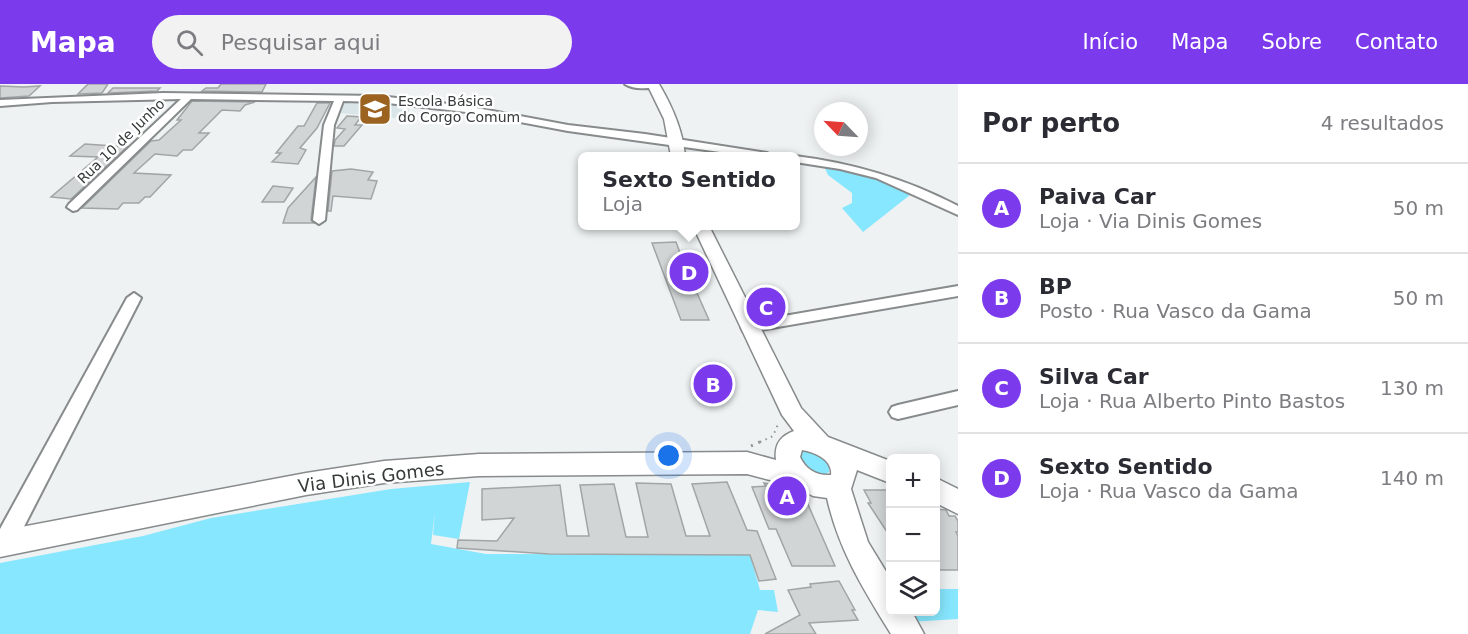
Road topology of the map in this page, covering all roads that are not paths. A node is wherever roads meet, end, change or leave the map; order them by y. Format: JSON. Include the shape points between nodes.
{"nodes":[{"id":1,"x":629,"y":84,"type":"edge"},
{"id":2,"x":654,"y":84,"type":"edge"},
{"id":3,"x":189,"y":96,"type":"junction"},
{"id":4,"x":340,"y":98,"type":"junction"},
{"id":5,"x":0,"y":103,"type":"edge"},
{"id":6,"x":676,"y":142,"type":"junction"},
{"id":7,"x":677,"y":152,"type":"edge"},
{"id":8,"x":741,"y":152,"type":"edge"},
{"id":9,"x":800,"y":160,"type":"edge"},
{"id":10,"x":74,"y":207,"type":"dead end"},
{"id":11,"x":958,"y":211,"type":"edge"},
{"id":12,"x":319,"y":220,"type":"dead end"},
{"id":13,"x":703,"y":230,"type":"edge"},
{"id":14,"x":958,"y":291,"type":"edge"},
{"id":15,"x":134,"y":298,"type":"dead end"},
{"id":16,"x":749,"y":327,"type":"junction"},
{"id":17,"x":958,"y":398,"type":"edge"},
{"id":18,"x":898,"y":411,"type":"dead end"},
{"id":19,"x":808,"y":445,"type":"junction"},
{"id":20,"x":747,"y":463,"type":"junction"},
{"id":21,"x":886,"y":471,"type":"edge"},
{"id":22,"x":886,"y":473,"type":"edge"},
{"id":23,"x":823,"y":481,"type":"junction"},
{"id":24,"x":940,"y":492,"type":"edge"},
{"id":25,"x":958,"y":502,"type":"edge"},
{"id":26,"x":2,"y":543,"type":"edge"},
{"id":27,"x":886,"y":597,"type":"edge"},
{"id":28,"x":898,"y":616,"type":"edge"},
{"id":29,"x":909,"y":634,"type":"edge"}],
"edges":[{"from":1,"to":2,"type":"street"},
{"from":2,"to":6,"type":"main road","via":[[669,114]]},
{"from":3,"to":4,"type":"street"},
{"from":3,"to":5,"type":"street"},
{"from":3,"to":10,"type":"street","name":"Rua 10 de Junho"},
{"from":4,"to":6,"type":"street","via":[[466,109]]},
{"from":4,"to":12,"type":"street","via":[[329,125]]},
{"from":6,"to":7,"type":"main road"},
{"from":6,"to":8,"type":"street"},
{"from":9,"to":11,"type":"street","via":[[888,177]]},
{"from":13,"to":16,"type":"main road"},
{"from":14,"to":16,"type":"street"},
{"from":15,"to":26,"type":"street"},
{"from":16,"to":19,"type":"main road"},
{"from":17,"to":18,"type":"street"},
{"from":19,"to":20,"type":"main road","name":"Via Dinis Gomes"},
{"from":19,"to":21,"type":"main road"},
{"from":19,"to":23,"type":"main road","via":[[788,461]]},
{"from":19,"to":23,"type":"main road","via":[[843,464]]},
{"from":20,"to":23,"type":"main road","name":"Via Dinis Gomes"},
{"from":20,"to":26,"type":"main road","name":"Via Dinis Gomes","via":[[479,465],[384,472]]},
{"from":22,"to":23,"type":"main road"},
{"from":23,"to":27,"type":"main road","via":[[858,552]]},
{"from":24,"to":25,"type":"main road"},
{"from":28,"to":29,"type":"main road"}]}
